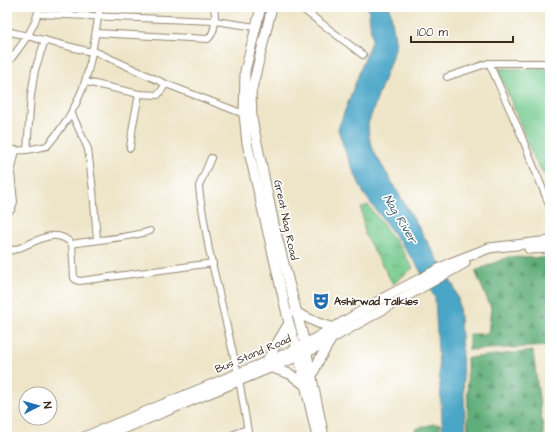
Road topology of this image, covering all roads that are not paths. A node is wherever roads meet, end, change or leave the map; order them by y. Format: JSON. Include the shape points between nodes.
{"nodes":[{"id":1,"x":39,"y":7,"type":"edge"},
{"id":2,"x":100,"y":7,"type":"edge"},
{"id":3,"x":214,"y":7,"type":"edge"},
{"id":4,"x":261,"y":7,"type":"edge"},
{"id":5,"x":272,"y":7,"type":"edge"},
{"id":6,"x":300,"y":7,"type":"edge"},
{"id":7,"x":38,"y":14,"type":"junction"},
{"id":8,"x":98,"y":16,"type":"junction"},
{"id":9,"x":215,"y":21,"type":"junction"},
{"id":10,"x":256,"y":27,"type":"junction"},
{"id":11,"x":7,"y":30,"type":"edge"},
{"id":12,"x":96,"y":33,"type":"junction"},
{"id":13,"x":28,"y":36,"type":"junction"},
{"id":14,"x":45,"y":40,"type":"junction"},
{"id":15,"x":94,"y":51,"type":"junction"},
{"id":16,"x":363,"y":55,"type":"dead end"},
{"id":17,"x":7,"y":61,"type":"edge"},
{"id":18,"x":489,"y":63,"type":"junction"},
{"id":19,"x":550,"y":63,"type":"edge"},
{"id":20,"x":447,"y":78,"type":"dead end"},
{"id":21,"x":86,"y":82,"type":"junction"},
{"id":22,"x":166,"y":84,"type":"junction"},
{"id":23,"x":140,"y":94,"type":"junction"},
{"id":24,"x":72,"y":114,"type":"junction"},
{"id":25,"x":244,"y":114,"type":"junction"},
{"id":26,"x":130,"y":148,"type":"dead end"},
{"id":27,"x":16,"y":150,"type":"junction"},
{"id":28,"x":27,"y":150,"type":"junction"},
{"id":29,"x":7,"y":151,"type":"edge"},
{"id":30,"x":211,"y":158,"type":"dead end"},
{"id":31,"x":548,"y":197,"type":"edge"},
{"id":32,"x":550,"y":207,"type":"edge"},
{"id":33,"x":7,"y":212,"type":"edge"},
{"id":34,"x":150,"y":231,"type":"dead end"},
{"id":35,"x":97,"y":239,"type":"junction"},
{"id":36,"x":550,"y":241,"type":"edge"},
{"id":37,"x":72,"y":244,"type":"junction"},
{"id":38,"x":550,"y":248,"type":"edge"},
{"id":39,"x":7,"y":251,"type":"edge"},
{"id":40,"x":213,"y":263,"type":"junction"},
{"id":41,"x":447,"y":268,"type":"junction"},
{"id":42,"x":425,"y":280,"type":"junction"},
{"id":43,"x":295,"y":312,"type":"junction"},
{"id":44,"x":289,"y":323,"type":"junction"},
{"id":45,"x":335,"y":328,"type":"junction"},
{"id":46,"x":332,"y":339,"type":"junction"},
{"id":47,"x":302,"y":350,"type":"junction"},
{"id":48,"x":270,"y":364,"type":"junction"},
{"id":49,"x":238,"y":378,"type":"junction"},
{"id":50,"x":308,"y":382,"type":"junction"},
{"id":51,"x":247,"y":429,"type":"junction"},
{"id":52,"x":84,"y":437,"type":"edge"},
{"id":53,"x":104,"y":437,"type":"edge"},
{"id":54,"x":227,"y":437,"type":"edge"},
{"id":55,"x":248,"y":437,"type":"edge"},
{"id":56,"x":316,"y":437,"type":"edge"},
{"id":57,"x":324,"y":437,"type":"edge"}],
"edges":[{"from":1,"to":7,"type":"street"},
{"from":2,"to":8,"type":"street"},
{"from":3,"to":9,"type":"street"},
{"from":4,"to":10,"type":"main road","name":"Great Nag Road"},
{"from":5,"to":43,"type":"main road","name":"Great Nag Road","via":[[251,93],[252,120]]},
{"from":6,"to":16,"type":"street"},
{"from":7,"to":8,"type":"street"},
{"from":7,"to":13,"type":"street"},
{"from":8,"to":9,"type":"street"},
{"from":8,"to":12,"type":"street"},
{"from":9,"to":10,"type":"street"},
{"from":9,"to":12,"type":"street","via":[[211,37],[208,39]]},
{"from":10,"to":25,"type":"main road","name":"Great Nag Road","via":[[245,71]]},
{"from":11,"to":13,"type":"street"},
{"from":12,"to":15,"type":"street"},
{"from":13,"to":14,"type":"street"},
{"from":13,"to":17,"type":"street"},
{"from":14,"to":15,"type":"street"},
{"from":14,"to":28,"type":"street","via":[[35,70]]},
{"from":15,"to":21,"type":"street"},
{"from":15,"to":22,"type":"street"},
{"from":18,"to":19,"type":"street"},
{"from":18,"to":20,"type":"street"},
{"from":18,"to":31,"type":"street"},
{"from":21,"to":23,"type":"street"},
{"from":21,"to":24,"type":"street"},
{"from":22,"to":23,"type":"street","via":[[158,95]]},
{"from":22,"to":25,"type":"street"},
{"from":23,"to":26,"type":"street","via":[[132,125]]},
{"from":24,"to":28,"type":"street","via":[[47,146]]},
{"from":24,"to":35,"type":"street","via":[[88,149]]},
{"from":25,"to":44,"type":"main road","name":"Great Nag Road","via":[[247,143]]},
{"from":27,"to":28,"type":"street"},
{"from":27,"to":29,"type":"street"},
{"from":27,"to":33,"type":"street","via":[[11,173],[14,202],[11,210]]},
{"from":30,"to":40,"type":"street","via":[[199,186]]},
{"from":31,"to":32,"type":"street"},
{"from":34,"to":35,"type":"street","via":[[126,237]]},
{"from":35,"to":37,"type":"street"},
{"from":36,"to":41,"type":"main road","via":[[490,248]]},
{"from":37,"to":39,"type":"street","via":[[64,237],[56,236],[38,238]]},
{"from":37,"to":40,"type":"street","via":[[76,280]]},
{"from":38,"to":41,"type":"main road","via":[[504,251]]},
{"from":40,"to":49,"type":"street"},
{"from":41,"to":42,"type":"main road"},
{"from":42,"to":45,"type":"main road","name":"Bus Stand Road","via":[[389,295]]},
{"from":42,"to":46,"type":"main road"},
{"from":43,"to":45,"type":"main road"},
{"from":43,"to":47,"type":"main road","name":"Great Nag Road"},
{"from":44,"to":47,"type":"main road","name":"Great Nag Road"},
{"from":44,"to":48,"type":"main road"},
{"from":45,"to":47,"type":"main road","name":"Bus Stand Road"},
{"from":46,"to":47,"type":"main road"},
{"from":46,"to":50,"type":"main road"},
{"from":47,"to":48,"type":"main road","name":"Bus Stand Road"},
{"from":47,"to":50,"type":"main road","name":"Great Nag Road"},
{"from":48,"to":49,"type":"main road","name":"Bus Stand Road"},
{"from":48,"to":50,"type":"main road"},
{"from":49,"to":51,"type":"street"},
{"from":49,"to":52,"type":"main road","name":"Bus Stand Road"},
{"from":49,"to":53,"type":"main road"},
{"from":50,"to":56,"type":"main road","name":"Great Nag Road"},
{"from":50,"to":57,"type":"main road","name":"Great Nag Road"},
{"from":51,"to":54,"type":"street"},
{"from":51,"to":55,"type":"street"}]}
